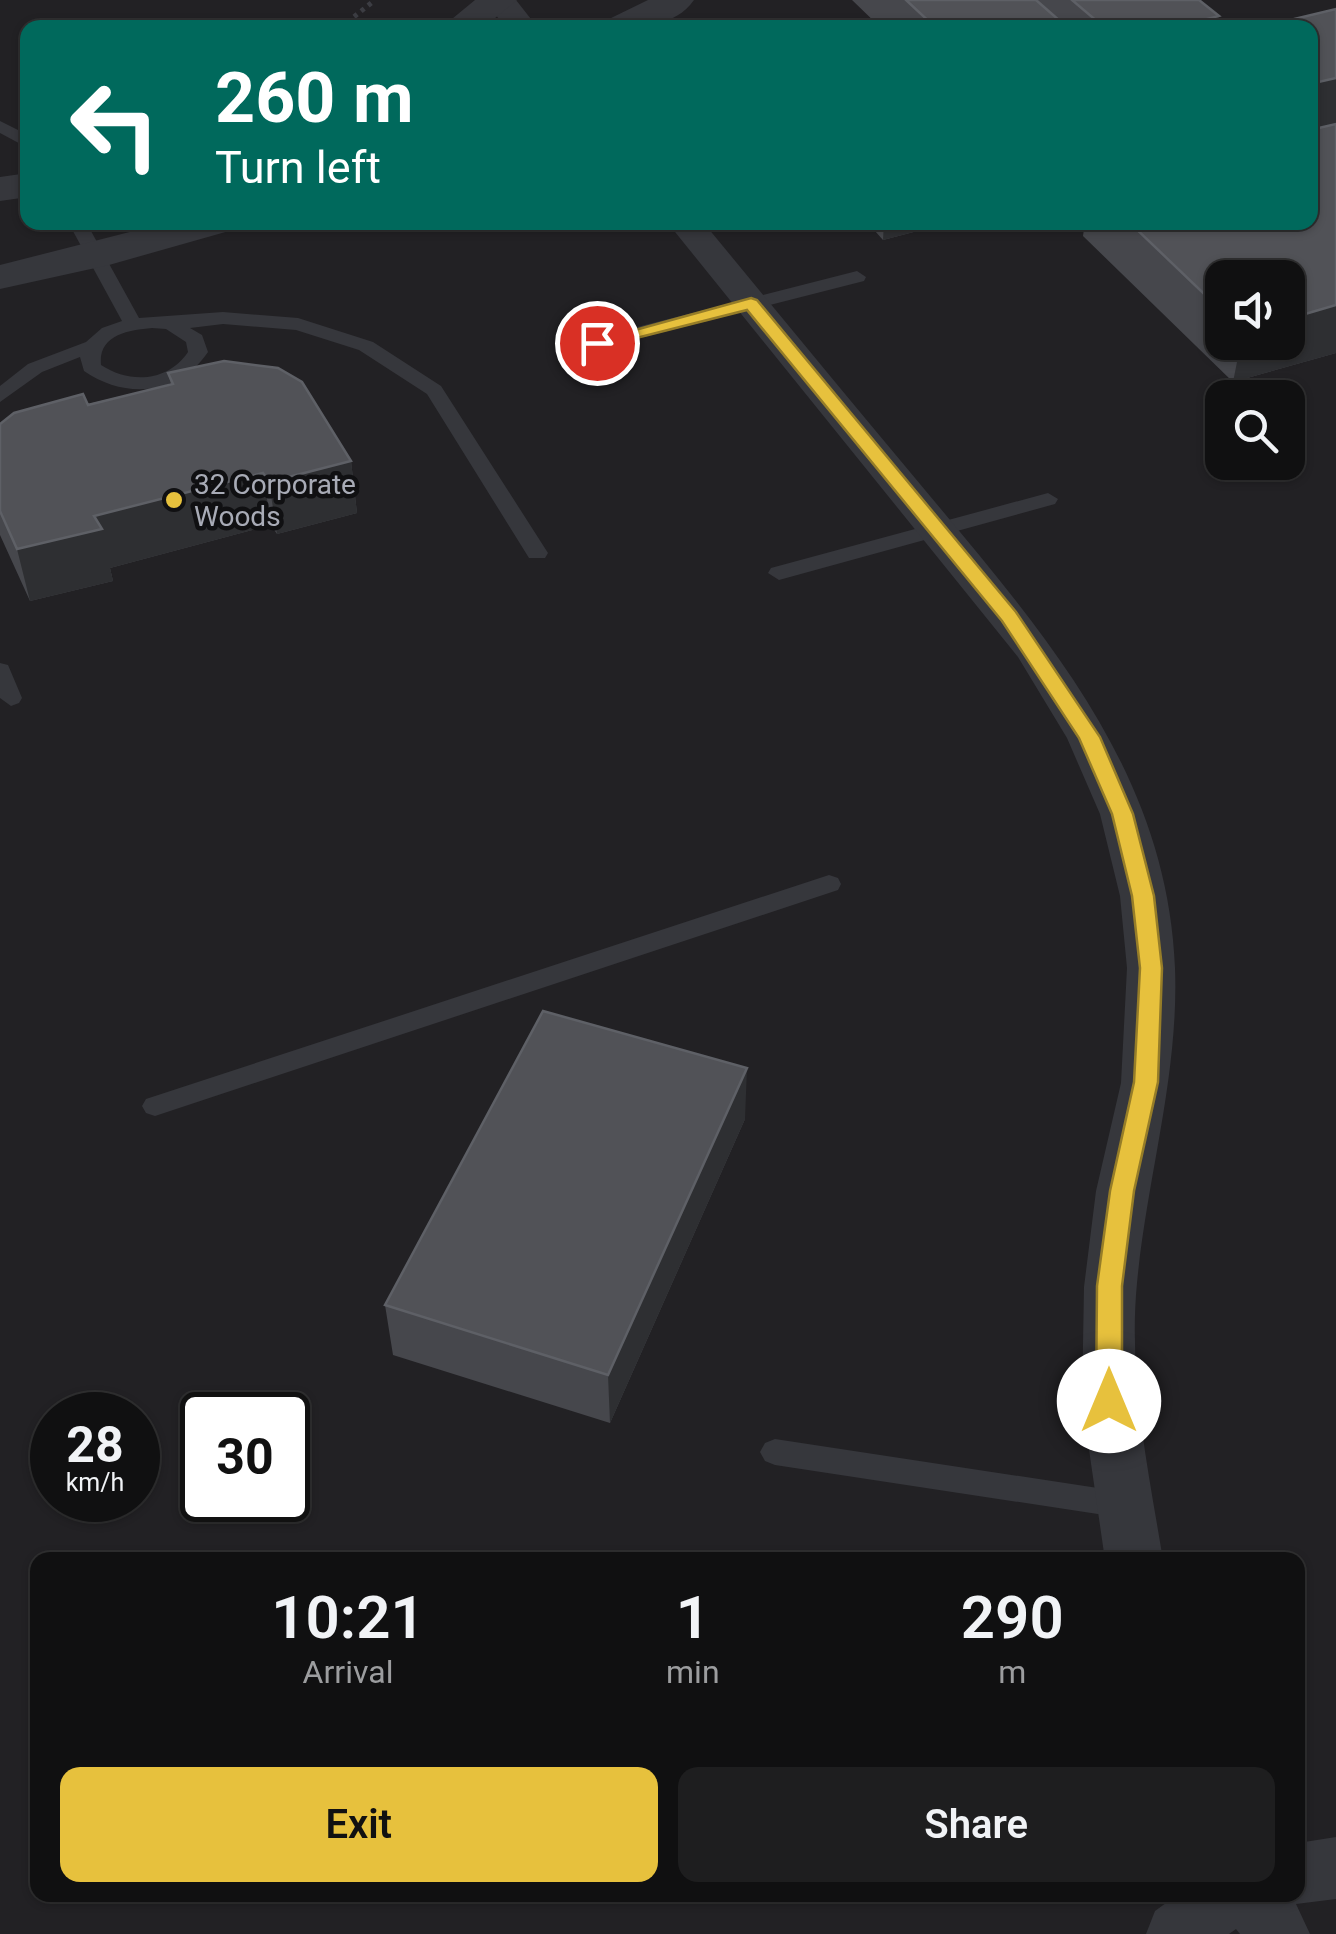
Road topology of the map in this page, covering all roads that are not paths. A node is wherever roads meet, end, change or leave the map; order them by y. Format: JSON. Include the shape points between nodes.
{"nodes":[{"id":1,"x":499,"y":0,"type":"edge"},
{"id":2,"x":676,"y":0,"type":"edge"},
{"id":3,"x":470,"y":20,"type":"edge"},
{"id":4,"x":516,"y":20,"type":"edge"},
{"id":5,"x":636,"y":20,"type":"edge"},
{"id":6,"x":154,"y":230,"type":"edge"},
{"id":7,"x":691,"y":230,"type":"edge"},
{"id":8,"x":86,"y":239,"type":"edge"},
{"id":9,"x":0,"y":277,"type":"edge"},
{"id":10,"x":857,"y":277,"type":"dead end"},
{"id":11,"x":751,"y":304,"type":"junction"},
{"id":12,"x":133,"y":324,"type":"junction"},
{"id":13,"x":171,"y":324,"type":"junction"},
{"id":14,"x":597,"y":343,"type":"dead end"},
{"id":15,"x":92,"y":346,"type":"junction"},
{"id":16,"x":0,"y":396,"type":"edge"},
{"id":17,"x":1048,"y":499,"type":"dead end"},
{"id":18,"x":938,"y":530,"type":"junction"},
{"id":19,"x":537,"y":552,"type":"dead end"},
{"id":20,"x":779,"y":572,"type":"dead end"},
{"id":21,"x":0,"y":670,"type":"edge"},
{"id":22,"x":12,"y":698,"type":"dead end"},
{"id":23,"x":829,"y":884,"type":"dead end"},
{"id":24,"x":155,"y":1106,"type":"dead end"},
{"id":25,"x":775,"y":1452,"type":"dead end"},
{"id":26,"x":1124,"y":1505,"type":"junction"},
{"id":27,"x":1133,"y":1552,"type":"edge"},
{"id":28,"x":1336,"y":1868,"type":"edge"},
{"id":29,"x":1305,"y":1873,"type":"edge"},
{"id":30,"x":1219,"y":1902,"type":"edge"},
{"id":31,"x":1257,"y":1902,"type":"edge"},
{"id":32,"x":1178,"y":1934,"type":"edge"},
{"id":33,"x":1278,"y":1934,"type":"edge"}],
"edges":[{"from":1,"to":3,"type":"street"},
{"from":1,"to":4,"type":"street"},
{"from":2,"to":5,"type":"street"},
{"from":6,"to":8,"type":"street"},
{"from":7,"to":11,"type":"street"},
{"from":8,"to":9,"type":"street"},
{"from":8,"to":12,"type":"lane"},
{"from":10,"to":11,"type":"lane"},
{"from":11,"to":14,"type":"lane"},
{"from":11,"to":18,"type":"street"},
{"from":12,"to":13,"type":"lane"},
{"from":12,"to":15,"type":"lane"},
{"from":13,"to":15,"type":"lane","via":[[195,340],[198,352],[186,370],[155,382],[102,376],[88,357]]},
{"from":13,"to":19,"type":"lane","via":[[223,318],[298,324],[366,346],[434,390]]},
{"from":15,"to":16,"type":"lane","via":[[35,368]]},
{"from":17,"to":18,"type":"lane"},
{"from":18,"to":20,"type":"lane"},
{"from":18,"to":26,"type":"street","via":[[1032,648],[1089,737],[1122,814],[1143,896],[1151,968],[1146,1082],[1110,1286],[1109,1401]]},
{"from":21,"to":22,"type":"lane"},
{"from":23,"to":24,"type":"lane"},
{"from":25,"to":26,"type":"lane"},
{"from":26,"to":27,"type":"street"},
{"from":28,"to":29,"type":"street"},
{"from":30,"to":32,"type":"street"},
{"from":31,"to":33,"type":"street"}]}
